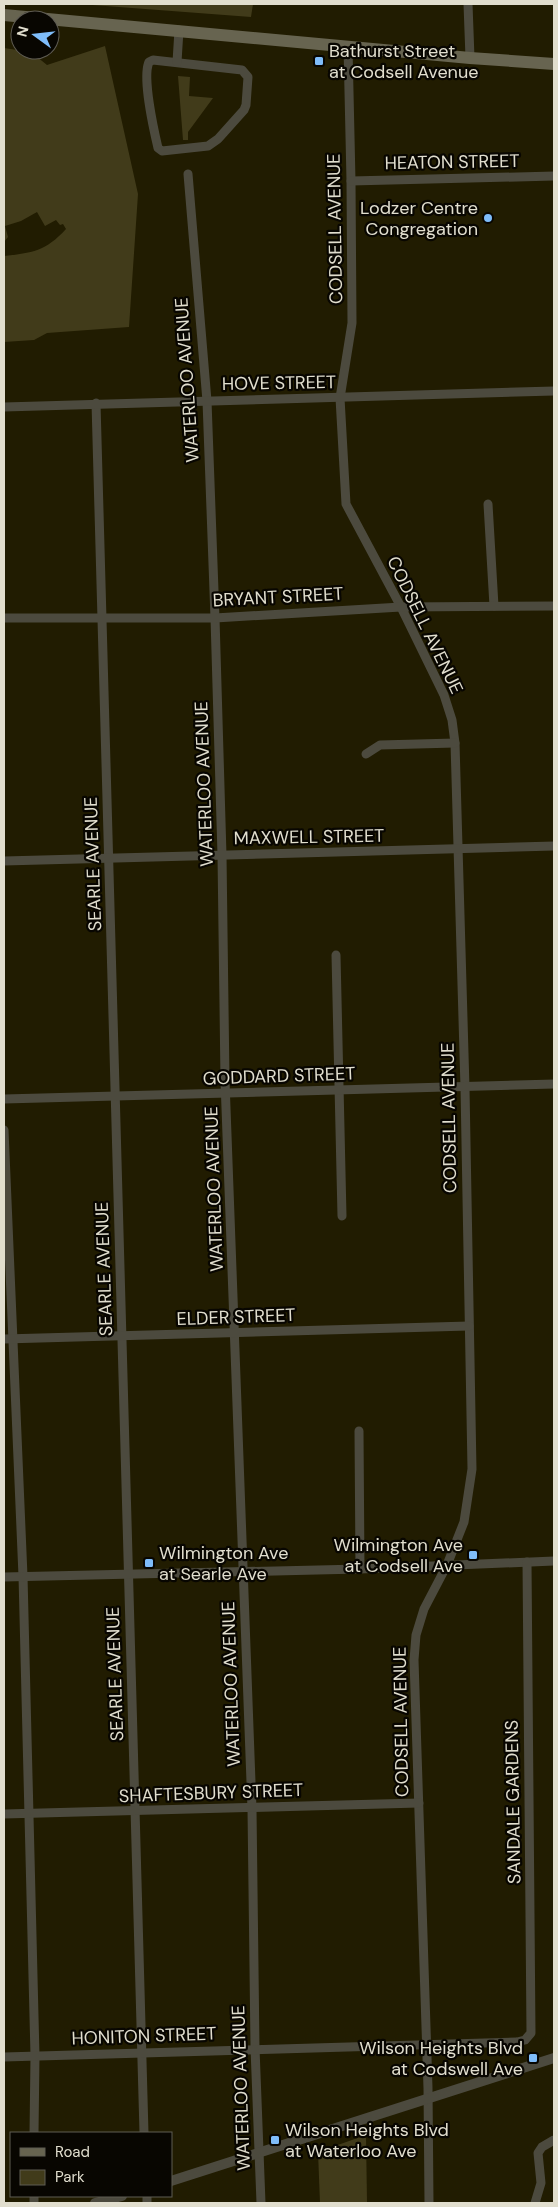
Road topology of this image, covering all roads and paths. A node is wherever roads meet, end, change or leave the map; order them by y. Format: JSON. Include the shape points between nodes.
{"nodes":[{"id":1,"x":468,"y":4,"type":"edge"},
{"id":2,"x":4,"y":15,"type":"edge"},
{"id":3,"x":179,"y":30,"type":"junction"},
{"id":4,"x":348,"y":47,"type":"junction"},
{"id":5,"x":470,"y":58,"type":"junction"},
{"id":6,"x":177,"y":62,"type":"junction"},
{"id":7,"x":554,"y":64,"type":"edge"},
{"id":8,"x":188,"y":174,"type":"dead end"},
{"id":9,"x":554,"y":176,"type":"edge"},
{"id":10,"x":351,"y":181,"type":"junction"},
{"id":11,"x":554,"y":392,"type":"edge"},
{"id":12,"x":340,"y":398,"type":"junction"},
{"id":13,"x":207,"y":401,"type":"junction"},
{"id":14,"x":96,"y":403,"type":"junction"},
{"id":15,"x":4,"y":407,"type":"edge"},
{"id":16,"x":488,"y":504,"type":"dead end"},
{"id":17,"x":494,"y":606,"type":"junction"},
{"id":18,"x":554,"y":606,"type":"edge"},
{"id":19,"x":402,"y":607,"type":"junction"},
{"id":20,"x":4,"y":618,"type":"edge"},
{"id":21,"x":102,"y":618,"type":"junction"},
{"id":22,"x":215,"y":618,"type":"junction"},
{"id":23,"x":455,"y":743,"type":"junction"},
{"id":24,"x":366,"y":754,"type":"dead end"},
{"id":25,"x":554,"y":846,"type":"edge"},
{"id":26,"x":458,"y":850,"type":"junction"},
{"id":27,"x":222,"y":855,"type":"junction"},
{"id":28,"x":109,"y":857,"type":"junction"},
{"id":29,"x":4,"y":861,"type":"edge"},
{"id":30,"x":336,"y":955,"type":"dead end"},
{"id":31,"x":554,"y":1084,"type":"edge"},
{"id":32,"x":465,"y":1088,"type":"junction"},
{"id":33,"x":341,"y":1090,"type":"junction"},
{"id":34,"x":226,"y":1093,"type":"junction"},
{"id":35,"x":116,"y":1097,"type":"junction"},
{"id":36,"x":4,"y":1100,"type":"edge"},
{"id":37,"x":4,"y":1130,"type":"edge"},
{"id":38,"x":342,"y":1216,"type":"dead end"},
{"id":39,"x":469,"y":1326,"type":"junction"},
{"id":40,"x":236,"y":1333,"type":"junction"},
{"id":41,"x":122,"y":1336,"type":"junction"},
{"id":42,"x":8,"y":1339,"type":"edge"},
{"id":43,"x":359,"y":1431,"type":"dead end"},
{"id":44,"x":554,"y":1561,"type":"edge"},
{"id":45,"x":527,"y":1562,"type":"junction"},
{"id":46,"x":447,"y":1565,"type":"junction"},
{"id":47,"x":360,"y":1568,"type":"junction"},
{"id":48,"x":243,"y":1571,"type":"junction"},
{"id":49,"x":129,"y":1574,"type":"junction"},
{"id":50,"x":23,"y":1576,"type":"junction"},
{"id":51,"x":4,"y":1577,"type":"edge"},
{"id":52,"x":419,"y":1803,"type":"junction"},
{"id":53,"x":252,"y":1809,"type":"junction"},
{"id":54,"x":136,"y":1812,"type":"junction"},
{"id":55,"x":28,"y":1813,"type":"junction"},
{"id":56,"x":4,"y":1814,"type":"edge"},
{"id":57,"x":525,"y":2040,"type":"joint"},
{"id":58,"x":426,"y":2043,"type":"junction"},
{"id":59,"x":255,"y":2048,"type":"junction"},
{"id":60,"x":142,"y":2052,"type":"junction"},
{"id":61,"x":34,"y":2056,"type":"junction"},
{"id":62,"x":4,"y":2057,"type":"edge"},
{"id":63,"x":554,"y":2058,"type":"edge"},
{"id":64,"x":428,"y":2099,"type":"junction"},
{"id":65,"x":34,"y":2132,"type":"edge"},
{"id":66,"x":144,"y":2132,"type":"edge"},
{"id":67,"x":554,"y":2140,"type":"edge"},
{"id":68,"x":258,"y":2153,"type":"junction"},
{"id":69,"x":172,"y":2180,"type":"edge"},
{"id":70,"x":118,"y":2197,"type":"edge"},
{"id":71,"x":96,"y":2203,"type":"edge"},
{"id":72,"x":261,"y":2203,"type":"edge"},
{"id":73,"x":429,"y":2203,"type":"edge"},
{"id":74,"x":535,"y":2203,"type":"edge"}],
"edges":[{"from":1,"to":5,"type":"street"},
{"from":2,"to":3,"type":"main road"},
{"from":3,"to":4,"type":"main road"},
{"from":3,"to":6,"type":"street"},
{"from":4,"to":5,"type":"main road"},
{"from":4,"to":10,"type":"street","name":"CODSELL AVENUE"},
{"from":5,"to":7,"type":"main road"},
{"from":6,"to":6,"type":"street","via":[[153,60],[147,66],[150,110],[158,148],[162,151],[213,144],[246,105],[248,77],[242,70]]},
{"from":8,"to":13,"type":"street","name":"WATERLOO AVENUE"},
{"from":9,"to":10,"type":"street","name":"HEATON STREET"},
{"from":10,"to":12,"type":"street","name":"CODSELL AVENUE","via":[[352,323]]},
{"from":11,"to":12,"type":"street","name":"HOVE STREET"},
{"from":12,"to":13,"type":"street","name":"HOVE STREET"},
{"from":12,"to":19,"type":"street","name":"CODSELL AVENUE","via":[[346,504]]},
{"from":13,"to":14,"type":"street","name":"HOVE STREET"},
{"from":13,"to":22,"type":"street","name":"WATERLOO AVENUE"},
{"from":14,"to":15,"type":"street","name":"HOVE STREET"},
{"from":14,"to":21,"type":"street","name":"SEARLE AVENUE"},
{"from":16,"to":17,"type":"street"},
{"from":17,"to":18,"type":"street","name":"BRYANT STREET"},
{"from":17,"to":19,"type":"street","name":"BRYANT STREET"},
{"from":19,"to":22,"type":"street","name":"BRYANT STREET"},
{"from":19,"to":23,"type":"street","name":"CODSELL AVENUE","via":[[444,695]]},
{"from":20,"to":21,"type":"street","name":"BRYANT STREET"},
{"from":21,"to":22,"type":"street","name":"BRYANT STREET"},
{"from":21,"to":28,"type":"street","name":"SEARLE AVENUE"},
{"from":22,"to":27,"type":"street","name":"WATERLOO AVENUE"},
{"from":23,"to":24,"type":"street","via":[[380,745]]},
{"from":23,"to":26,"type":"street","name":"CODSELL AVENUE"},
{"from":25,"to":26,"type":"street","name":"MAXWELL STREET"},
{"from":26,"to":27,"type":"street","name":"MAXWELL STREET"},
{"from":26,"to":32,"type":"street","name":"CODSELL AVENUE"},
{"from":27,"to":28,"type":"street","name":"MAXWELL STREET"},
{"from":27,"to":34,"type":"street","name":"WATERLOO AVENUE"},
{"from":28,"to":29,"type":"street","name":"MAXWELL STREET"},
{"from":28,"to":35,"type":"street","name":"SEARLE AVENUE"},
{"from":30,"to":33,"type":"street"},
{"from":31,"to":32,"type":"street","name":"GODDARD STREET"},
{"from":32,"to":33,"type":"street","name":"GODDARD STREET"},
{"from":32,"to":39,"type":"street","name":"CODSELL AVENUE"},
{"from":33,"to":34,"type":"street","name":"GODDARD STREET"},
{"from":33,"to":38,"type":"street"},
{"from":34,"to":35,"type":"street","name":"GODDARD STREET"},
{"from":34,"to":40,"type":"street","name":"WATERLOO AVENUE"},
{"from":35,"to":36,"type":"street","name":"GODDARD STREET"},
{"from":35,"to":41,"type":"street","name":"SEARLE AVENUE"},
{"from":37,"to":42,"type":"street"},
{"from":39,"to":40,"type":"street","name":"ELDER STREET"},
{"from":39,"to":46,"type":"street","name":"CODSELL AVENUE","via":[[472,1469],[464,1522]]},
{"from":40,"to":41,"type":"street","name":"ELDER STREET"},
{"from":40,"to":48,"type":"street","name":"WATERLOO AVENUE"},
{"from":41,"to":42,"type":"street","name":"ELDER STREET"},
{"from":41,"to":49,"type":"street","name":"SEARLE AVENUE"},
{"from":42,"to":50,"type":"street"},
{"from":43,"to":47,"type":"street"},
{"from":44,"to":45,"type":"street"},
{"from":45,"to":46,"type":"street"},
{"from":45,"to":57,"type":"street","name":"SANDALE GARDENS","via":[[531,2033]]},
{"from":46,"to":47,"type":"street"},
{"from":46,"to":52,"type":"street","name":"CODSELL AVENUE","via":[[424,1609],[416,1635]]},
{"from":47,"to":48,"type":"street"},
{"from":48,"to":49,"type":"street"},
{"from":48,"to":53,"type":"street","name":"WATERLOO AVENUE"},
{"from":49,"to":50,"type":"street"},
{"from":49,"to":54,"type":"street","name":"SEARLE AVENUE"},
{"from":50,"to":51,"type":"street"},
{"from":50,"to":55,"type":"street"},
{"from":52,"to":53,"type":"street","name":"SHAFTESBURY STREET"},
{"from":52,"to":58,"type":"street","name":"CODSELL AVENUE"},
{"from":53,"to":54,"type":"street","name":"SHAFTESBURY STREET"},
{"from":53,"to":59,"type":"street","name":"WATERLOO AVENUE"},
{"from":54,"to":55,"type":"street","name":"SHAFTESBURY STREET"},
{"from":54,"to":60,"type":"street","name":"SEARLE AVENUE"},
{"from":55,"to":56,"type":"street","name":"SHAFTESBURY STREET"},
{"from":55,"to":61,"type":"street"},
{"from":57,"to":58,"type":"street","name":"HONITON STREET"},
{"from":58,"to":59,"type":"street","name":"HONITON STREET"},
{"from":58,"to":64,"type":"street","name":"CODSELL AVENUE"},
{"from":59,"to":60,"type":"street","name":"HONITON STREET"},
{"from":59,"to":68,"type":"street","name":"WATERLOO AVENUE"},
{"from":60,"to":61,"type":"street","name":"HONITON STREET"},
{"from":60,"to":66,"type":"street","name":"SEARLE AVENUE"},
{"from":61,"to":62,"type":"street","name":"HONITON STREET"},
{"from":61,"to":65,"type":"street"},
{"from":63,"to":64,"type":"street"},
{"from":64,"to":68,"type":"street"},
{"from":64,"to":73,"type":"street","name":"CODSELL AVENUE"},
{"from":67,"to":74,"type":"street","via":[[538,2153],[541,2183]]},
{"from":68,"to":69,"type":"street"},
{"from":68,"to":72,"type":"street","name":"WATERLOO AVENUE"},
{"from":70,"to":71,"type":"street"}]}
